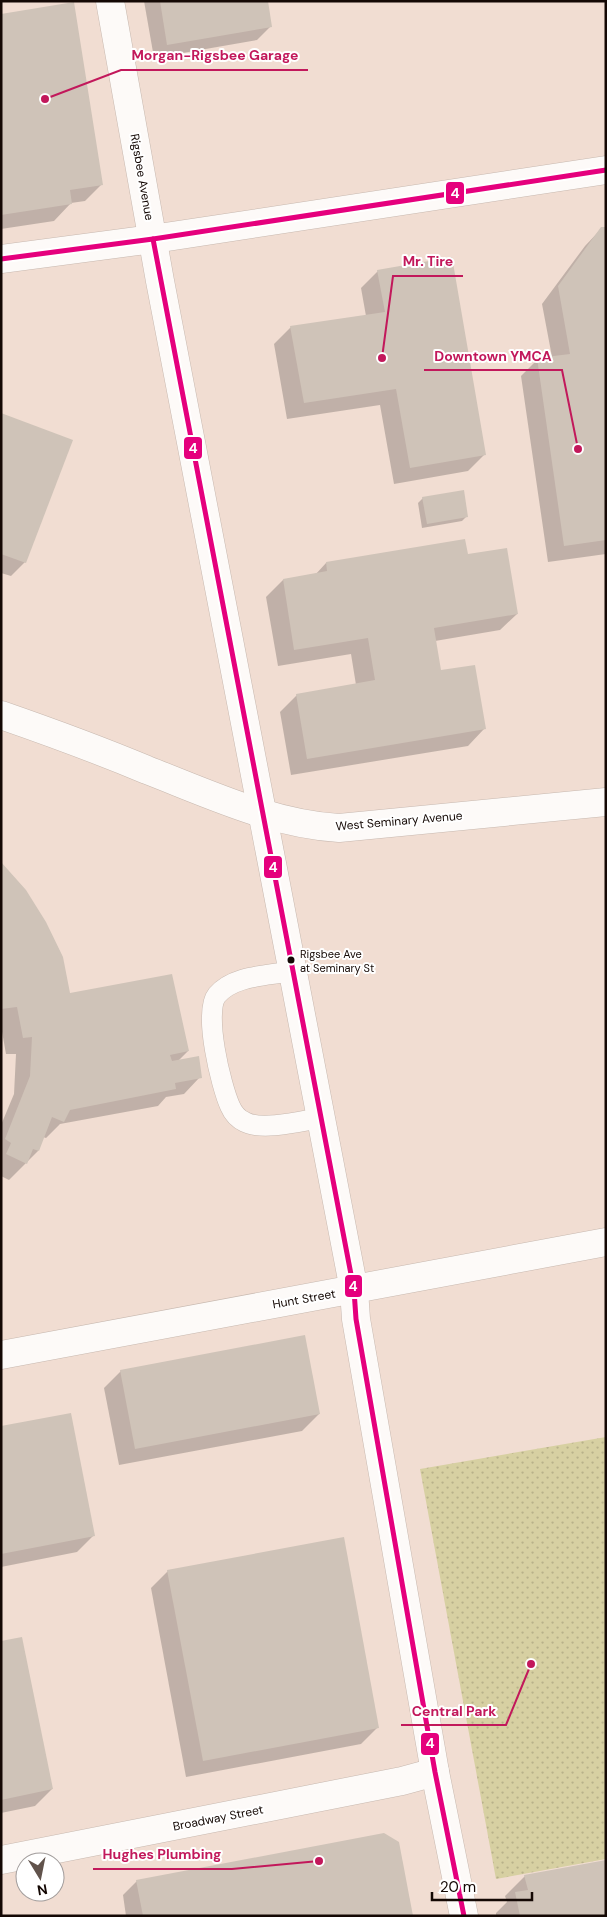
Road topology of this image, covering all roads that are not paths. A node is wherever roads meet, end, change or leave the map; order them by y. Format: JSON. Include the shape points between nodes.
{"nodes":[{"id":1,"x":110,"y":1,"type":"edge"},
{"id":2,"x":606,"y":170,"type":"edge"},
{"id":3,"x":153,"y":239,"type":"junction"},
{"id":4,"x":1,"y":259,"type":"edge"},
{"id":5,"x":1,"y":715,"type":"edge"},
{"id":6,"x":606,"y":802,"type":"edge"},
{"id":7,"x":262,"y":813,"type":"junction"},
{"id":8,"x":292,"y":971,"type":"junction"},
{"id":9,"x":320,"y":1118,"type":"junction"},
{"id":10,"x":606,"y":1242,"type":"edge"},
{"id":11,"x":354,"y":1290,"type":"junction"},
{"id":12,"x":1,"y":1355,"type":"edge"},
{"id":13,"x":435,"y":1772,"type":"junction"},
{"id":14,"x":1,"y":1860,"type":"edge"},
{"id":15,"x":464,"y":1916,"type":"edge"}],
"edges":[{"from":1,"to":3,"type":"street","name":"Rigsbee Avenue"},
{"from":2,"to":3,"type":"street"},
{"from":3,"to":4,"type":"street"},
{"from":3,"to":7,"type":"street","name":"Rigsbee Avenue"},
{"from":5,"to":7,"type":"street","name":"West Seminary Avenue"},
{"from":6,"to":7,"type":"street","name":"West Seminary Avenue","via":[[339,828],[315,826]]},
{"from":7,"to":8,"type":"street","name":"Rigsbee Avenue"},
{"from":8,"to":9,"type":"street","name":"Rigsbee Avenue"},
{"from":8,"to":9,"type":"lane","via":[[238,981],[224,988],[211,1009],[212,1034],[226,1094],[237,1117],[247,1124],[271,1126]]},
{"from":9,"to":11,"type":"street","name":"Rigsbee Avenue"},
{"from":10,"to":11,"type":"street","name":"Hunt Street"},
{"from":11,"to":12,"type":"street","name":"Hunt Street"},
{"from":11,"to":13,"type":"street","name":"Rigsbee Avenue","via":[[356,1319]]},
{"from":13,"to":14,"type":"street","name":"Broadway Street","via":[[402,1782]]},
{"from":13,"to":15,"type":"street","name":"Rigsbee Avenue"}]}
